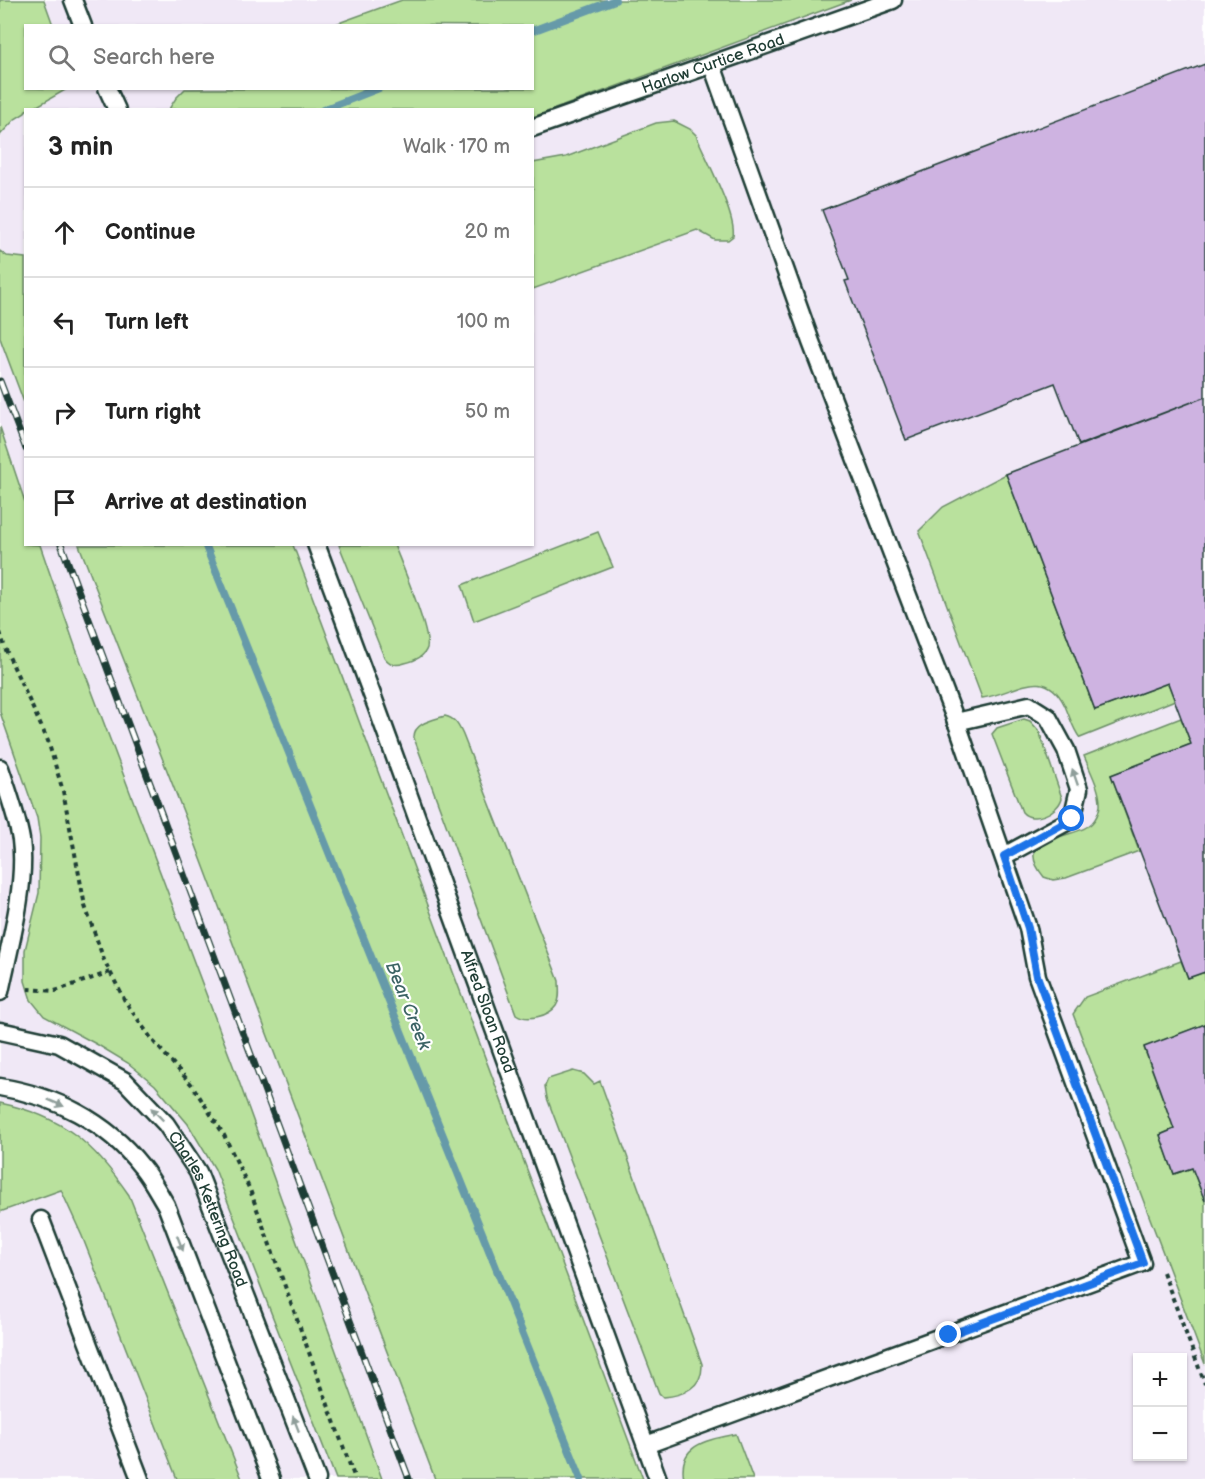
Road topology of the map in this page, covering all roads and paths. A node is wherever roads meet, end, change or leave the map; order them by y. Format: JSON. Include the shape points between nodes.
{"nodes":[{"id":1,"x":73,"y":0,"type":"edge"},
{"id":2,"x":893,"y":0,"type":"edge"},
{"id":3,"x":82,"y":24,"type":"edge"},
{"id":4,"x":712,"y":65,"type":"junction"},
{"id":5,"x":108,"y":90,"type":"edge"},
{"id":6,"x":116,"y":108,"type":"edge"},
{"id":7,"x":534,"y":127,"type":"edge"},
{"id":8,"x":317,"y":546,"type":"edge"},
{"id":9,"x":0,"y":632,"type":"edge"},
{"id":10,"x":956,"y":722,"type":"junction"},
{"id":11,"x":0,"y":768,"type":"edge"},
{"id":12,"x":7,"y":810,"type":"edge"},
{"id":13,"x":1004,"y":856,"type":"junction"},
{"id":14,"x":110,"y":972,"type":"junction"},
{"id":15,"x":28,"y":989,"type":"dead end"},
{"id":16,"x":0,"y":992,"type":"edge"},
{"id":17,"x":0,"y":1031,"type":"edge"},
{"id":18,"x":0,"y":1087,"type":"edge"},
{"id":19,"x":41,"y":1220,"type":"dead end"},
{"id":20,"x":646,"y":1445,"type":"junction"},
{"id":21,"x":140,"y":1479,"type":"edge"},
{"id":22,"x":271,"y":1479,"type":"edge"},
{"id":23,"x":317,"y":1479,"type":"edge"},
{"id":24,"x":355,"y":1479,"type":"edge"},
{"id":25,"x":658,"y":1479,"type":"edge"}],
"edges":[{"from":1,"to":3,"type":"lane"},
{"from":2,"to":4,"type":"lane","name":"Harlow Curtice Road"},
{"from":4,"to":7,"type":"lane","name":"Harlow Curtice Road"},
{"from":4,"to":10,"type":"lane","via":[[811,342]]},
{"from":5,"to":6,"type":"lane"},
{"from":8,"to":20,"type":"lane","name":"Alfred Sloan Road"},
{"from":9,"to":14,"type":"path","via":[[48,741],[63,791],[85,906]]},
{"from":10,"to":13,"type":"lane"},
{"from":13,"to":10,"type":"lane","one_way":true,"via":[[1072,819],[1079,789],[1066,750],[1048,717],[1029,705]]},
{"from":11,"to":12,"type":"lane"},
{"from":12,"to":16,"type":"lane","via":[[21,841],[21,869]]},
{"from":13,"to":20,"type":"lane","via":[[1028,928],[1037,976],[1143,1263]]},
{"from":14,"to":15,"type":"path","via":[[55,991]]},
{"from":14,"to":24,"type":"path","via":[[125,1001],[153,1041],[192,1085],[224,1135],[250,1190]]},
{"from":23,"to":17,"type":"lane","name":"Charles Kettering Road","one_way":true,"via":[[198,1172],[166,1124],[125,1081],[68,1049]]},
{"from":18,"to":22,"type":"lane","one_way":true,"via":[[23,1091],[79,1112],[116,1137],[142,1167],[166,1205]]},
{"from":19,"to":21,"type":"lane"},
{"from":20,"to":25,"type":"lane","name":"Alfred Sloan Road"}]}
